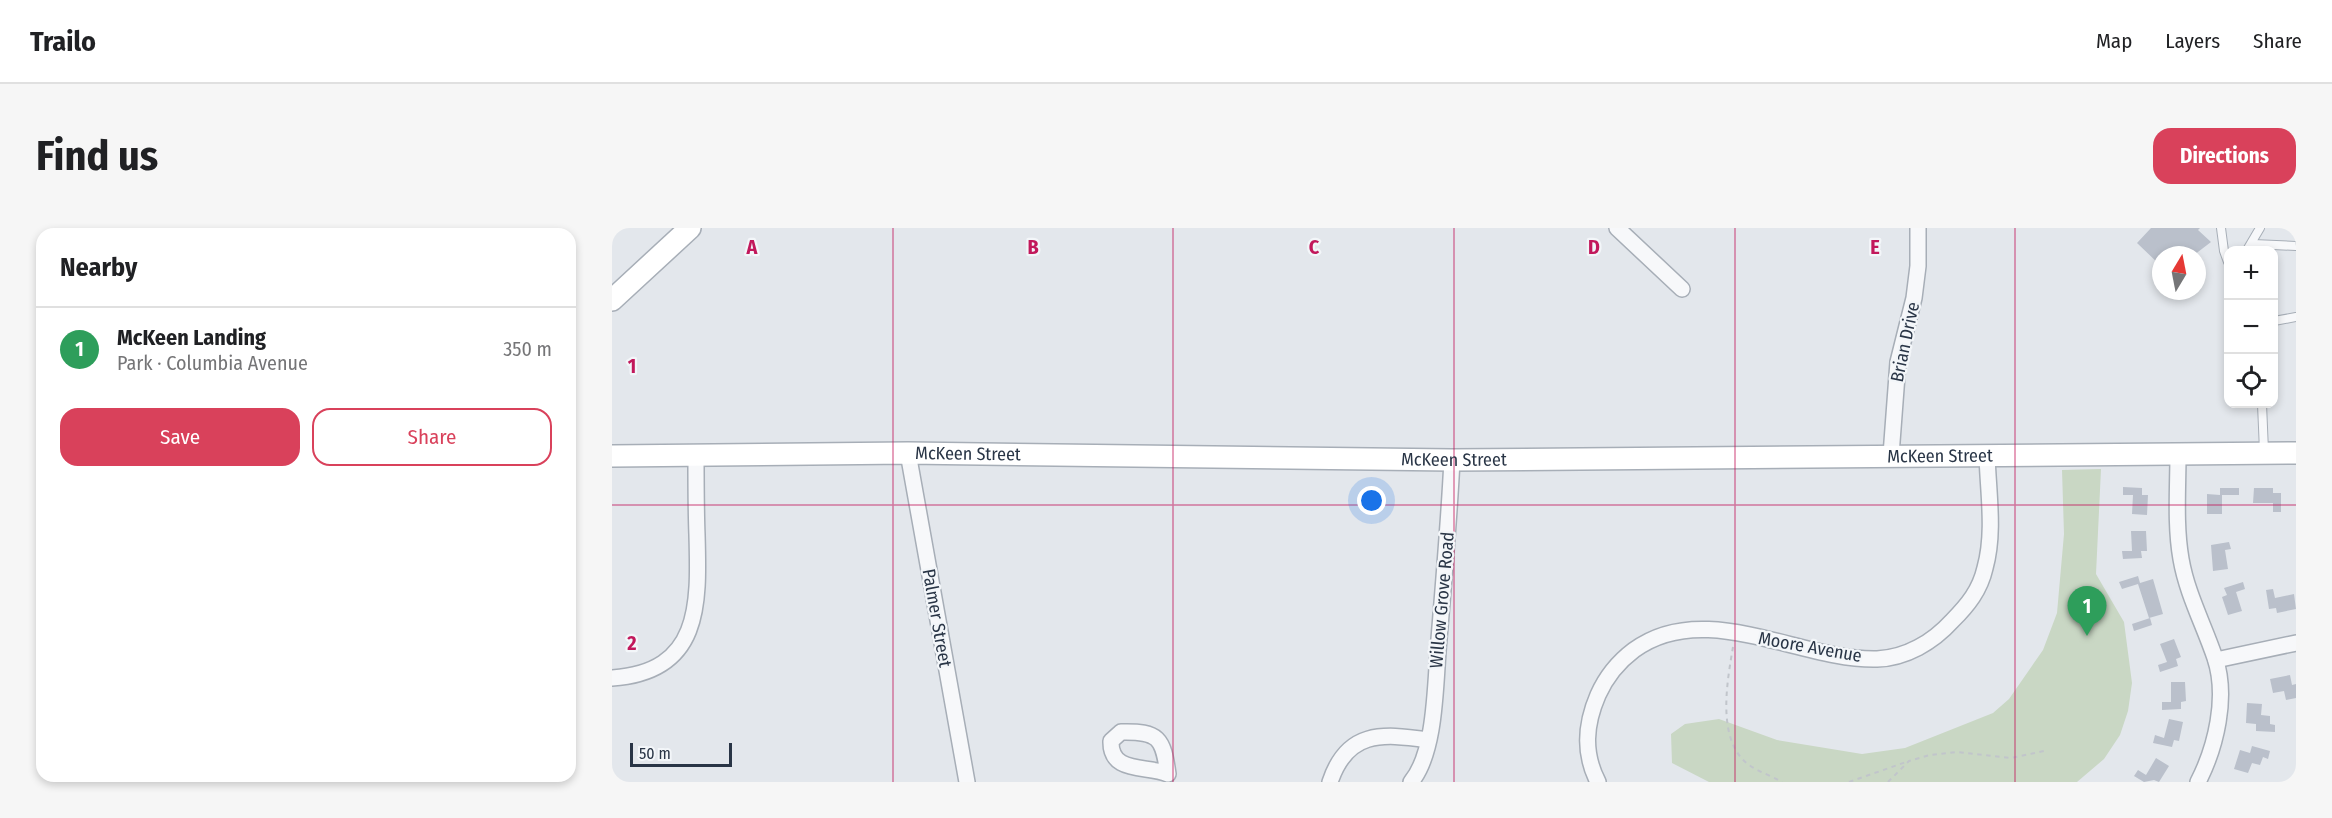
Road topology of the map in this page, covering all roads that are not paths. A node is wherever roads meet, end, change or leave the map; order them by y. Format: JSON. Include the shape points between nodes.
{"nodes":[{"id":1,"x":690,"y":228,"type":"edge"},
{"id":2,"x":1617,"y":228,"type":"edge"},
{"id":3,"x":1918,"y":228,"type":"edge"},
{"id":4,"x":2221,"y":228,"type":"edge"},
{"id":5,"x":2260,"y":228,"type":"edge"},
{"id":6,"x":2253,"y":244,"type":"joint"},
{"id":7,"x":2296,"y":246,"type":"edge"},
{"id":8,"x":2224,"y":251,"type":"edge"},
{"id":9,"x":1682,"y":290,"type":"dead end"},
{"id":10,"x":612,"y":300,"type":"edge"},
{"id":11,"x":2296,"y":317,"type":"edge"},
{"id":12,"x":2278,"y":320,"type":"edge"},
{"id":13,"x":2262,"y":408,"type":"edge"},
{"id":14,"x":908,"y":453,"type":"junction"},
{"id":15,"x":2264,"y":453,"type":"junction"},
{"id":16,"x":2296,"y":453,"type":"edge"},
{"id":17,"x":2178,"y":454,"type":"junction"},
{"id":18,"x":1891,"y":455,"type":"junction"},
{"id":19,"x":1987,"y":455,"type":"junction"},
{"id":20,"x":612,"y":456,"type":"edge"},
{"id":21,"x":696,"y":457,"type":"junction"},
{"id":22,"x":1452,"y":460,"type":"junction"},
{"id":23,"x":2296,"y":643,"type":"edge"},
{"id":24,"x":2216,"y":660,"type":"junction"},
{"id":25,"x":612,"y":678,"type":"edge"},
{"id":26,"x":1428,"y":740,"type":"junction"},
{"id":27,"x":1412,"y":781,"type":"edge"},
{"id":28,"x":967,"y":782,"type":"edge"},
{"id":29,"x":1330,"y":782,"type":"edge"},
{"id":30,"x":1598,"y":782,"type":"edge"},
{"id":31,"x":2198,"y":782,"type":"edge"}],
"edges":[{"from":1,"to":10,"type":"street"},
{"from":2,"to":9,"type":"street"},
{"from":3,"to":18,"type":"street","name":"Brian Drive","via":[[1918,266],[1898,362]]},
{"from":4,"to":8,"type":"lane"},
{"from":5,"to":6,"type":"lane"},
{"from":6,"to":7,"type":"lane"},
{"from":11,"to":12,"type":"lane"},
{"from":13,"to":15,"type":"lane"},
{"from":14,"to":21,"type":"street","name":"McKeen Street"},
{"from":14,"to":22,"type":"street","name":"McKeen Street"},
{"from":14,"to":28,"type":"street","name":"Palmer Street"},
{"from":15,"to":16,"type":"street","name":"McKeen Street"},
{"from":15,"to":17,"type":"street","name":"McKeen Street"},
{"from":17,"to":19,"type":"street","name":"McKeen Street"},
{"from":17,"to":24,"type":"street","via":[[2181,559]]},
{"from":18,"to":19,"type":"street","name":"McKeen Street"},
{"from":18,"to":22,"type":"street","name":"McKeen Street"},
{"from":19,"to":30,"type":"street","name":"Moore Avenue","via":[[1990,520],[1986,567],[1974,596],[1935,637],[1901,654],[1878,659],[1700,629],[1662,635],[1638,647],[1615,667],[1598,695],[1588,727],[1589,764]]},
{"from":20,"to":21,"type":"street","name":"McKeen Street"},
{"from":21,"to":25,"type":"street","via":[[698,584],[694,617],[679,647],[657,668],[644,675]]},
{"from":22,"to":26,"type":"street","name":"Willow Grove Road"},
{"from":23,"to":24,"type":"street"},
{"from":24,"to":31,"type":"street","via":[[2220,695],[2217,729]]},
{"from":26,"to":27,"type":"street","name":"Willow Grove Road"},
{"from":26,"to":29,"type":"street","via":[[1381,738],[1356,743],[1344,752]]}]}
